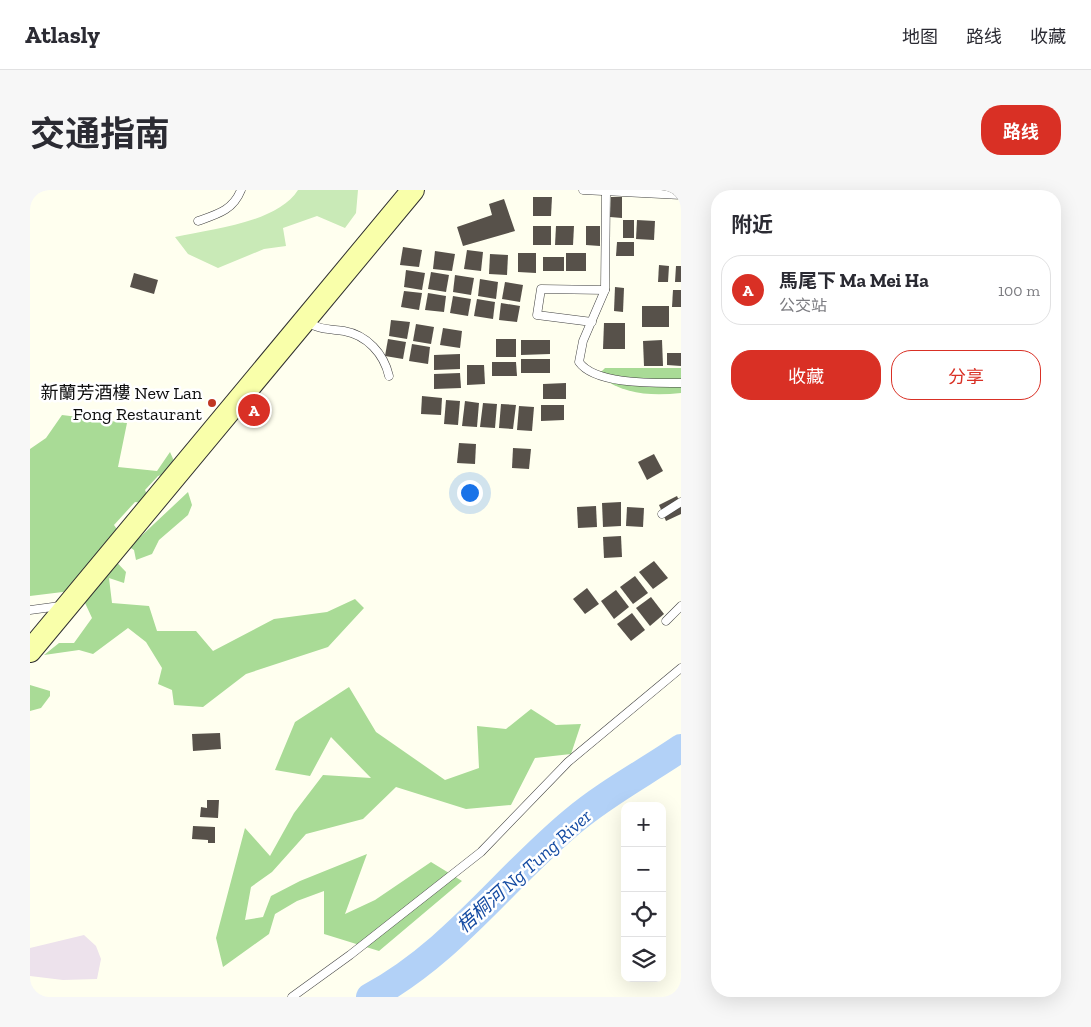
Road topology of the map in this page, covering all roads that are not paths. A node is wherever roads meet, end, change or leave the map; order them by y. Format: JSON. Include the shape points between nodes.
{"nodes":[{"id":1,"x":241,"y":190,"type":"edge"},
{"id":2,"x":413,"y":190,"type":"edge"},
{"id":3,"x":583,"y":190,"type":"edge"},
{"id":4,"x":606,"y":193,"type":"junction"},
{"id":5,"x":681,"y":196,"type":"edge"},
{"id":6,"x":198,"y":221,"type":"dead end"},
{"id":7,"x":605,"y":290,"type":"junction"},
{"id":8,"x":304,"y":320,"type":"junction"},
{"id":9,"x":592,"y":322,"type":"junction"},
{"id":10,"x":390,"y":376,"type":"dead end"},
{"id":11,"x":681,"y":383,"type":"edge"},
{"id":12,"x":681,"y":502,"type":"edge"},
{"id":13,"x":662,"y":514,"type":"dead end"},
{"id":14,"x":68,"y":605,"type":"junction"},
{"id":15,"x":681,"y":606,"type":"edge"},
{"id":16,"x":30,"y":610,"type":"edge"},
{"id":17,"x":666,"y":621,"type":"dead end"},
{"id":18,"x":30,"y":651,"type":"edge"},
{"id":19,"x":681,"y":668,"type":"edge"},
{"id":20,"x":292,"y":997,"type":"edge"}],
"edges":[{"from":1,"to":6,"type":"lane","via":[[226,211]]},
{"from":2,"to":8,"type":"main road"},
{"from":3,"to":4,"type":"lane"},
{"from":4,"to":5,"type":"lane"},
{"from":4,"to":7,"type":"lane"},
{"from":7,"to":9,"type":"lane"},
{"from":7,"to":9,"type":"lane","via":[[541,289],[537,315]]},
{"from":8,"to":10,"type":"lane","via":[[314,327],[347,332],[364,339],[381,356]]},
{"from":8,"to":14,"type":"main road"},
{"from":9,"to":11,"type":"lane","via":[[579,354],[579,362],[588,370],[628,382]]},
{"from":12,"to":13,"type":"lane"},
{"from":14,"to":16,"type":"lane"},
{"from":14,"to":18,"type":"main road"},
{"from":15,"to":17,"type":"lane"},
{"from":19,"to":20,"type":"lane","via":[[568,762],[481,852]]}]}
